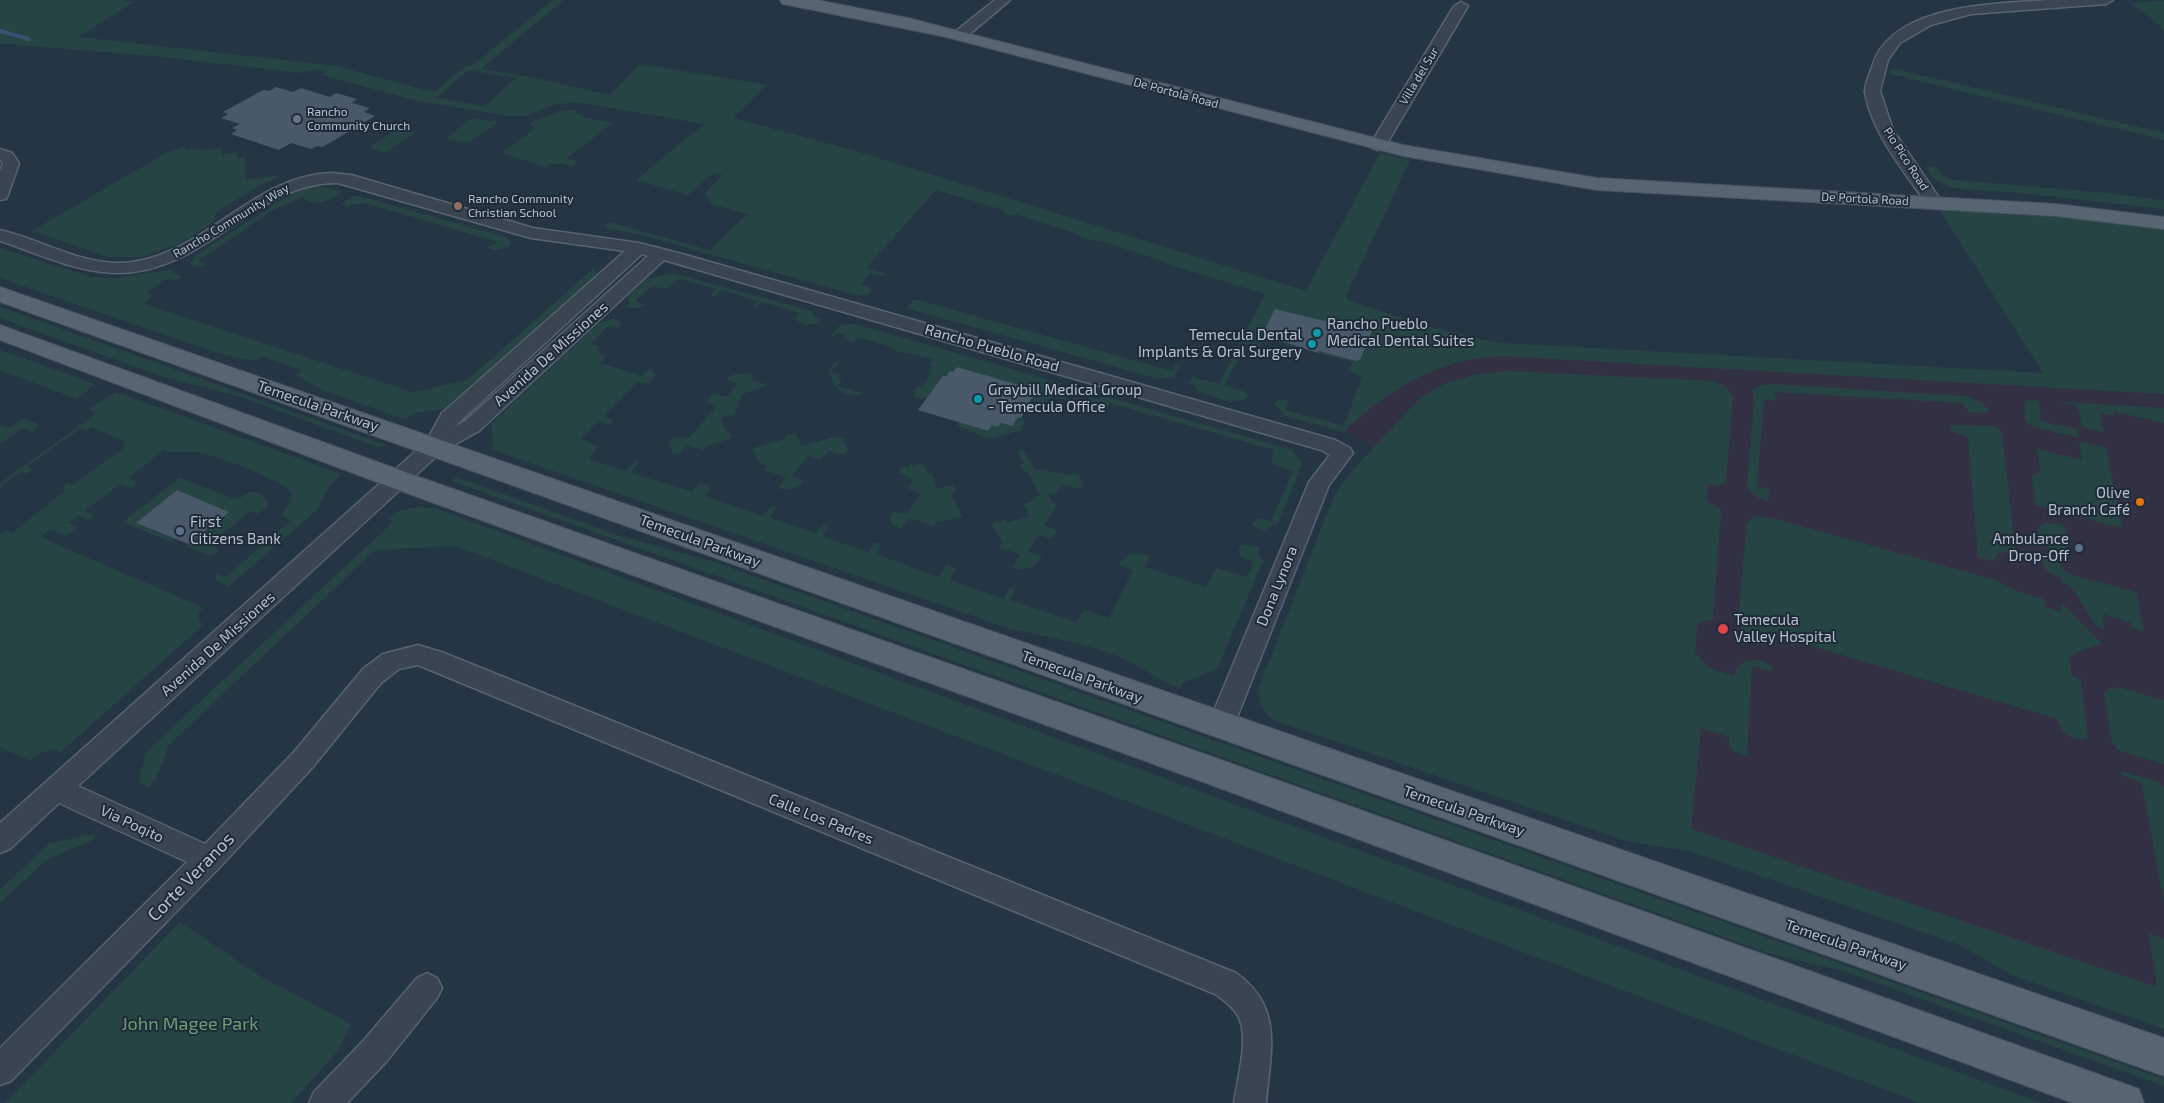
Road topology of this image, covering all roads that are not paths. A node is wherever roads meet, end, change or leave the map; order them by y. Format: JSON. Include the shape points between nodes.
{"nodes":[{"id":1,"x":788,"y":0,"type":"edge"},
{"id":2,"x":1003,"y":0,"type":"edge"},
{"id":3,"x":2106,"y":0,"type":"edge"},
{"id":4,"x":1461,"y":6,"type":"dead end"},
{"id":5,"x":961,"y":34,"type":"junction"},
{"id":6,"x":1378,"y":145,"type":"junction"},
{"id":7,"x":0,"y":154,"type":"edge"},
{"id":8,"x":0,"y":195,"type":"edge"},
{"id":9,"x":1930,"y":196,"type":"junction"},
{"id":10,"x":2164,"y":212,"type":"edge"},
{"id":11,"x":2164,"y":223,"type":"edge"},
{"id":12,"x":0,"y":235,"type":"edge"},
{"id":13,"x":639,"y":248,"type":"junction"},
{"id":14,"x":661,"y":254,"type":"junction"},
{"id":15,"x":0,"y":294,"type":"edge"},
{"id":16,"x":0,"y":332,"type":"edge"},
{"id":17,"x":434,"y":447,"type":"junction"},
{"id":18,"x":1344,"y":453,"type":"joint"},
{"id":19,"x":399,"y":480,"type":"junction"},
{"id":20,"x":372,"y":676,"type":"joint"},
{"id":21,"x":1221,"y":725,"type":"junction"},
{"id":22,"x":56,"y":789,"type":"junction"},
{"id":23,"x":0,"y":840,"type":"edge"},
{"id":24,"x":209,"y":859,"type":"junction"},
{"id":25,"x":427,"y":988,"type":"dead end"},
{"id":26,"x":2164,"y":1057,"type":"edge"},
{"id":27,"x":0,"y":1070,"type":"edge"},
{"id":28,"x":325,"y":1103,"type":"edge"},
{"id":29,"x":1250,"y":1103,"type":"edge"},
{"id":30,"x":2125,"y":1103,"type":"edge"}],
"edges":[{"from":1,"to":5,"type":"main road","name":"De Portola Road"},
{"from":2,"to":5,"type":"street"},
{"from":3,"to":9,"type":"street","name":"Pio Pico Road","via":[[1970,10],[1926,22],[1895,40],[1881,60],[1872,91],[1885,130]]},
{"from":4,"to":6,"type":"street","name":"Villa del Sur"},
{"from":5,"to":6,"type":"main road","name":"De Portola Road"},
{"from":6,"to":9,"type":"main road","name":"De Portola Road","via":[[1449,160],[1615,186]]},
{"from":7,"to":8,"type":"street","via":[[6,156],[10,163]]},
{"from":9,"to":10,"type":"main road","name":"De Portola Road","via":[[2050,199]]},
{"from":9,"to":11,"type":"main road","name":"De Portola Road"},
{"from":12,"to":13,"type":"street","name":"Rancho Community Way","via":[[102,267],[140,266],[175,256],[192,247],[289,186],[330,177],[345,178],[531,233]]},
{"from":13,"to":14,"type":"street","name":"Rancho Pueblo Road"},
{"from":13,"to":17,"type":"street","name":"Avenida De Missiones","via":[[449,418]]},
{"from":14,"to":17,"type":"street","name":"Avenida De Missiones","via":[[472,426]]},
{"from":14,"to":18,"type":"street","name":"Rancho Pueblo Road","via":[[1308,438]]},
{"from":15,"to":17,"type":"main road","name":"Temecula Parkway"},
{"from":16,"to":19,"type":"main road"},
{"from":17,"to":19,"type":"street","name":"Avenida De Missiones"},
{"from":17,"to":21,"type":"main road","name":"Temecula Parkway"},
{"from":18,"to":21,"type":"street","name":"Dona Lynora","via":[[1320,482]]},
{"from":19,"to":22,"type":"street","name":"Avenida De Missiones"},
{"from":19,"to":30,"type":"main road"},
{"from":20,"to":24,"type":"street","name":"Corte Veranos","via":[[303,760]]},
{"from":20,"to":29,"type":"street","name":"Calle Los Padres","via":[[392,661],[418,655],[435,660],[1163,959],[1215,977],[1243,996],[1257,1021]]},
{"from":21,"to":26,"type":"main road","name":"Temecula Parkway"},
{"from":22,"to":23,"type":"street","name":"Avenida De Missiones"},
{"from":22,"to":24,"type":"street","name":"Via Poqito"},
{"from":24,"to":27,"type":"street","name":"Corte Veranos"},
{"from":25,"to":28,"type":"street","via":[[375,1051]]}]}
